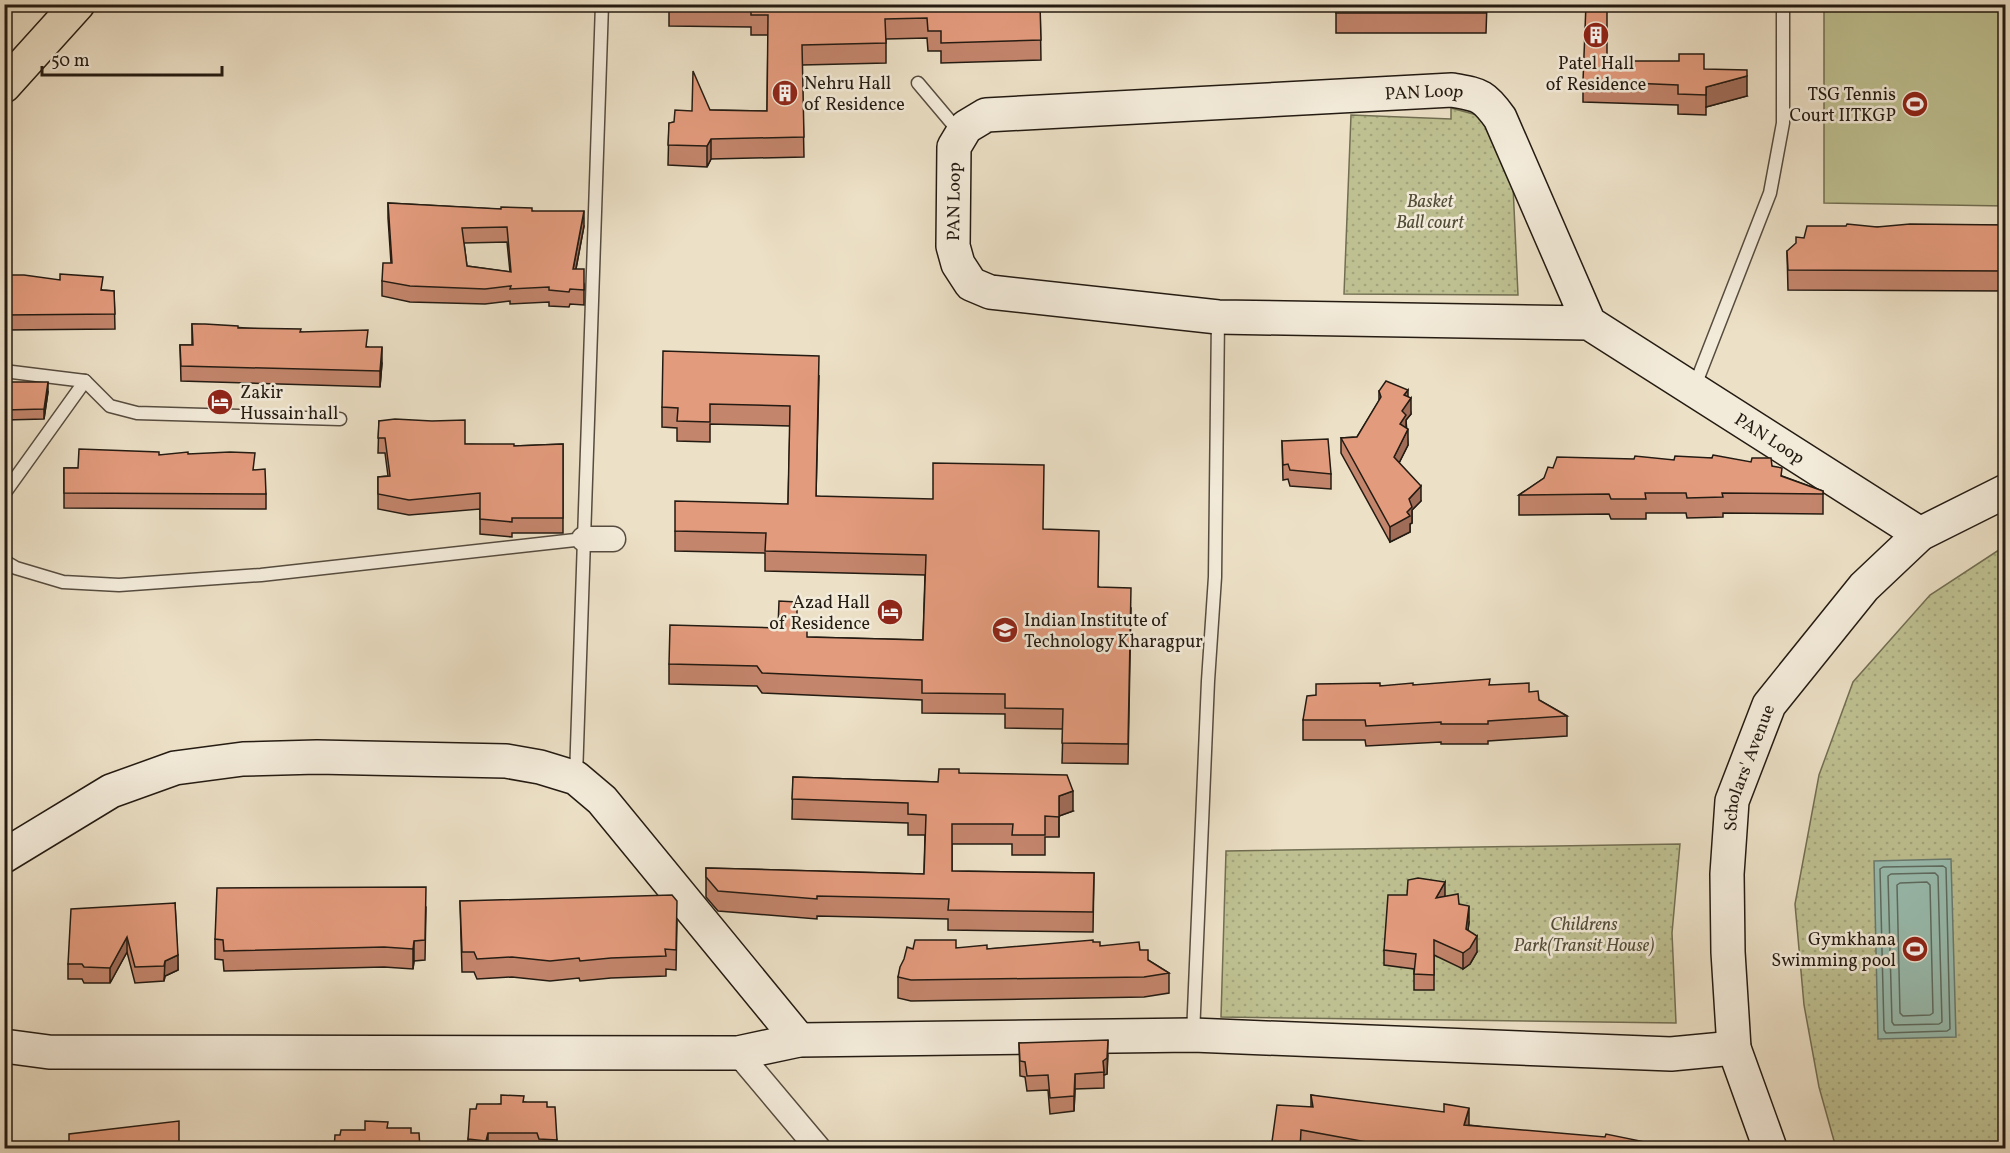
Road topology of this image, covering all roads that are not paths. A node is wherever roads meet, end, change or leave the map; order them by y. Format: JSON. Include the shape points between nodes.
{"nodes":[{"id":1,"x":602,"y":4,"type":"edge"},
{"id":2,"x":1783,"y":4,"type":"edge"},
{"id":3,"x":66,"y":9,"type":"edge"},
{"id":4,"x":918,"y":83,"type":"dead end"},
{"id":5,"x":4,"y":86,"type":"edge"},
{"id":6,"x":961,"y":135,"type":"junction"},
{"id":7,"x":1218,"y":317,"type":"junction"},
{"id":8,"x":1589,"y":323,"type":"junction"},
{"id":9,"x":4,"y":370,"type":"edge"},
{"id":10,"x":85,"y":381,"type":"junction"},
{"id":11,"x":1693,"y":390,"type":"junction"},
{"id":12,"x":340,"y":419,"type":"dead end"},
{"id":13,"x":2006,"y":491,"type":"edge"},
{"id":14,"x":4,"y":494,"type":"edge"},
{"id":15,"x":1920,"y":534,"type":"junction"},
{"id":16,"x":584,"y":539,"type":"junction"},
{"id":17,"x":613,"y":539,"type":"dead end"},
{"id":18,"x":4,"y":561,"type":"edge"},
{"id":19,"x":576,"y":778,"type":"junction"},
{"id":20,"x":4,"y":856,"type":"edge"},
{"id":21,"x":1193,"y":1035,"type":"junction"},
{"id":22,"x":799,"y":1040,"type":"junction"},
{"id":23,"x":4,"y":1046,"type":"edge"},
{"id":24,"x":1734,"y":1048,"type":"junction"},
{"id":25,"x":738,"y":1053,"type":"junction"},
{"id":26,"x":819,"y":1149,"type":"edge"},
{"id":27,"x":1770,"y":1149,"type":"edge"}],
"edges":[{"from":1,"to":16,"type":"lane"},
{"from":2,"to":11,"type":"lane","via":[[1783,123],[1770,193]]},
{"from":3,"to":5,"type":"main road"},
{"from":4,"to":6,"type":"lane"},
{"from":6,"to":7,"type":"street","name":"PAN Loop","via":[[954,147],[953,246],[957,264],[971,284],[990,291]]},
{"from":6,"to":8,"type":"street","name":"PAN Loop","via":[[966,127],[986,115],[1452,90],[1479,94],[1500,118]]},
{"from":7,"to":8,"type":"street","name":"PAN Loop"},
{"from":7,"to":21,"type":"lane","via":[[1215,577]]},
{"from":8,"to":11,"type":"street","name":"PAN Loop"},
{"from":9,"to":10,"type":"lane"},
{"from":10,"to":12,"type":"lane","via":[[110,406],[137,413]]},
{"from":10,"to":14,"type":"lane"},
{"from":11,"to":15,"type":"street","name":"PAN Loop"},
{"from":13,"to":15,"type":"street","name":"Scholars' Avenue"},
{"from":15,"to":24,"type":"street","name":"Scholars' Avenue","via":[[1864,587],[1769,705],[1732,801],[1727,874]]},
{"from":16,"to":17,"type":"street"},
{"from":16,"to":18,"type":"lane","via":[[261,574],[119,585],[63,582]]},
{"from":16,"to":19,"type":"lane"},
{"from":19,"to":20,"type":"street","via":[[506,761],[317,757],[243,759],[175,768],[111,791]]},
{"from":19,"to":22,"type":"street","via":[[602,800]]},
{"from":21,"to":22,"type":"street"},
{"from":21,"to":24,"type":"street","via":[[1671,1054]]},
{"from":22,"to":25,"type":"street"},
{"from":23,"to":25,"type":"street","via":[[49,1053]]},
{"from":24,"to":27,"type":"street","name":"Scholars' Avenue"},
{"from":25,"to":26,"type":"street"}]}
